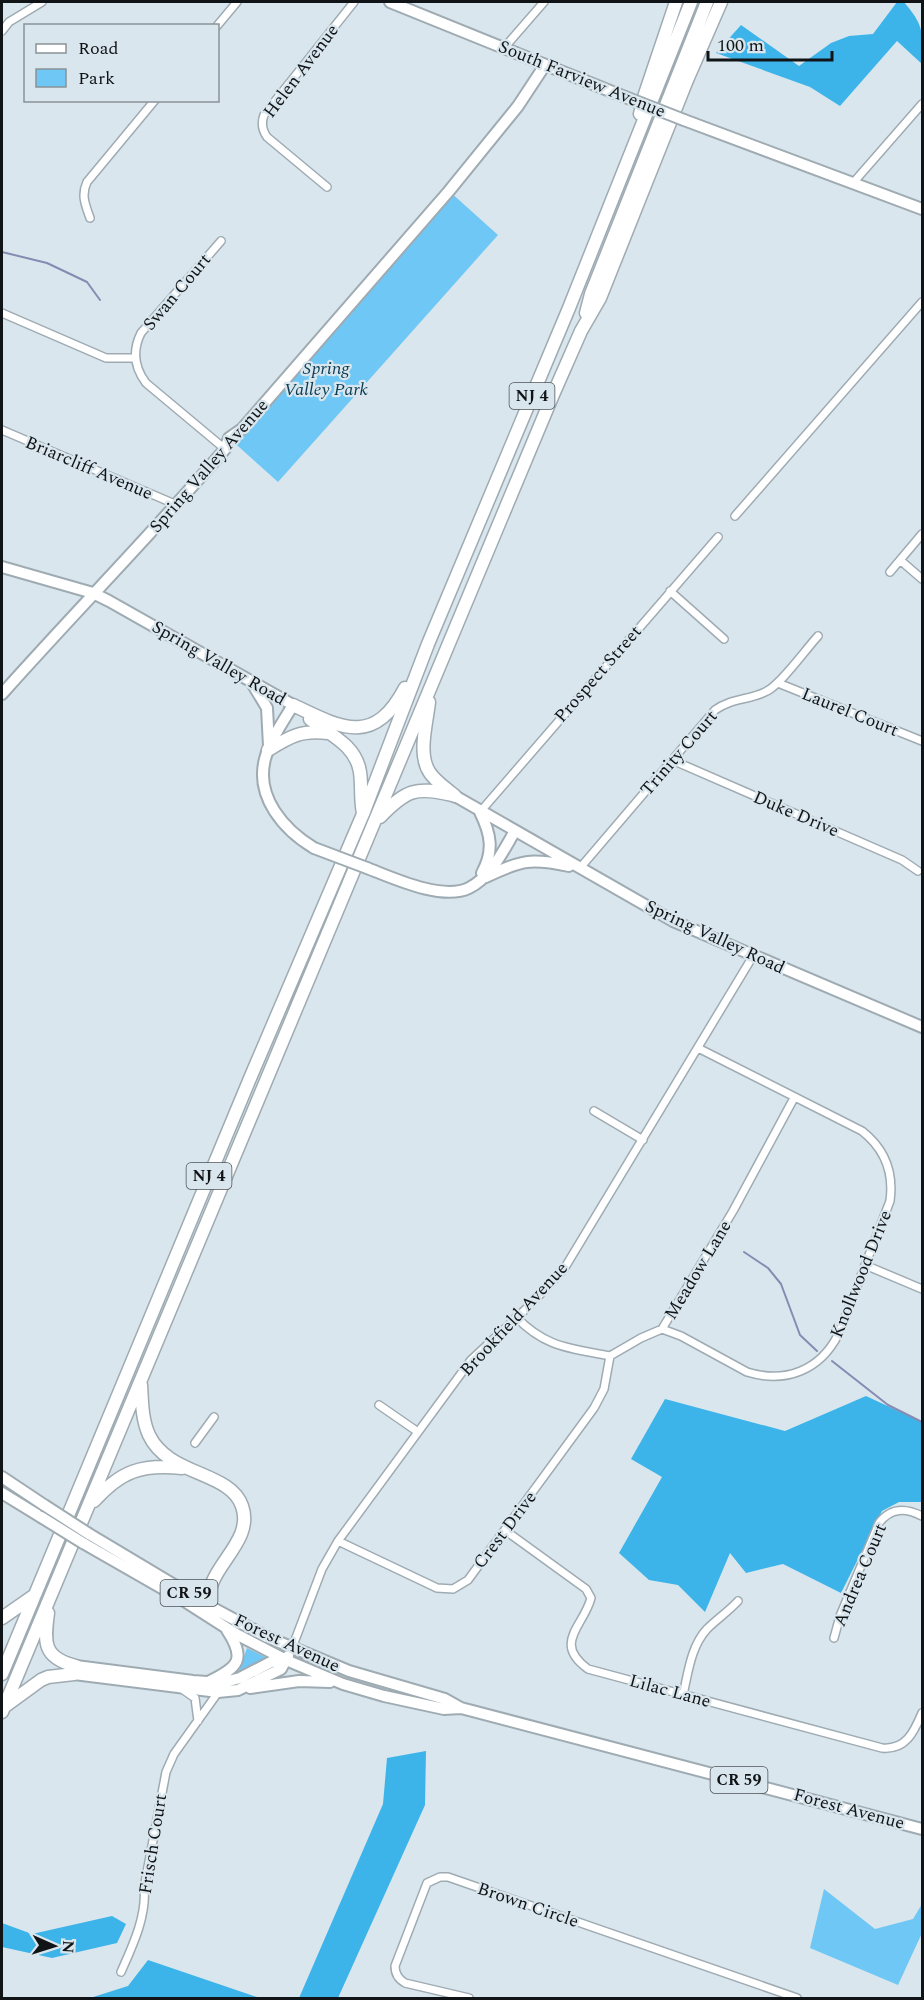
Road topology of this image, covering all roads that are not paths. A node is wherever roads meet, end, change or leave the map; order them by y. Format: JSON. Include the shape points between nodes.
{"nodes":[{"id":1,"x":42,"y":2,"type":"edge"},
{"id":2,"x":237,"y":2,"type":"edge"},
{"id":3,"x":354,"y":2,"type":"edge"},
{"id":4,"x":390,"y":2,"type":"edge"},
{"id":5,"x":544,"y":2,"type":"edge"},
{"id":6,"x":676,"y":2,"type":"edge"},
{"id":7,"x":691,"y":2,"type":"edge"},
{"id":8,"x":707,"y":2,"type":"edge"},
{"id":9,"x":721,"y":2,"type":"edge"},
{"id":10,"x":219,"y":24,"type":"edge"},
{"id":11,"x":2,"y":32,"type":"edge"},
{"id":12,"x":504,"y":48,"type":"junction"},
{"id":13,"x":545,"y":65,"type":"junction"},
{"id":14,"x":153,"y":102,"type":"edge"},
{"id":15,"x":922,"y":104,"type":"edge"},
{"id":16,"x":633,"y":147,"type":"junction"},
{"id":17,"x":853,"y":183,"type":"junction"},
{"id":18,"x":327,"y":187,"type":"dead end"},
{"id":19,"x":922,"y":209,"type":"edge"},
{"id":20,"x":90,"y":218,"type":"dead end"},
{"id":21,"x":221,"y":241,"type":"dead end"},
{"id":22,"x":922,"y":302,"type":"edge"},
{"id":23,"x":2,"y":313,"type":"edge"},
{"id":24,"x":581,"y":331,"type":"junction"},
{"id":25,"x":135,"y":358,"type":"junction"},
{"id":26,"x":2,"y":430,"type":"edge"},
{"id":27,"x":225,"y":449,"type":"junction"},
{"id":28,"x":177,"y":505,"type":"junction"},
{"id":29,"x":735,"y":516,"type":"dead end"},
{"id":30,"x":922,"y":534,"type":"edge"},
{"id":31,"x":718,"y":537,"type":"dead end"},
{"id":32,"x":900,"y":560,"type":"junction"},
{"id":33,"x":2,"y":567,"type":"edge"},
{"id":34,"x":890,"y":572,"type":"dead end"},
{"id":35,"x":922,"y":579,"type":"edge"},
{"id":36,"x":670,"y":591,"type":"junction"},
{"id":37,"x":93,"y":594,"type":"junction"},
{"id":38,"x":818,"y":636,"type":"dead end"},
{"id":39,"x":724,"y":639,"type":"dead end"},
{"id":40,"x":428,"y":644,"type":"junction"},
{"id":41,"x":248,"y":678,"type":"junction"},
{"id":42,"x":778,"y":683,"type":"junction"},
{"id":43,"x":431,"y":686,"type":"junction"},
{"id":44,"x":2,"y":694,"type":"edge"},
{"id":45,"x":293,"y":705,"type":"junction"},
{"id":46,"x":328,"y":733,"type":"junction"},
{"id":47,"x":922,"y":741,"type":"edge"},
{"id":48,"x":268,"y":750,"type":"junction"},
{"id":49,"x":672,"y":760,"type":"junction"},
{"id":50,"x":455,"y":796,"type":"junction"},
{"id":51,"x":480,"y":812,"type":"junction"},
{"id":52,"x":363,"y":814,"type":"junction"},
{"id":53,"x":375,"y":822,"type":"junction"},
{"id":54,"x":515,"y":831,"type":"junction"},
{"id":55,"x":580,"y":868,"type":"junction"},
{"id":56,"x":918,"y":871,"type":"dead end"},
{"id":57,"x":478,"y":881,"type":"junction"},
{"id":58,"x":753,"y":956,"type":"junction"},
{"id":59,"x":922,"y":1026,"type":"edge"},
{"id":60,"x":698,"y":1048,"type":"junction"},
{"id":61,"x":794,"y":1098,"type":"junction"},
{"id":62,"x":594,"y":1111,"type":"dead end"},
{"id":63,"x":643,"y":1140,"type":"junction"},
{"id":64,"x":866,"y":1265,"type":"junction"},
{"id":65,"x":922,"y":1289,"type":"edge"},
{"id":66,"x":516,"y":1317,"type":"junction"},
{"id":67,"x":662,"y":1329,"type":"junction"},
{"id":68,"x":610,"y":1356,"type":"junction"},
{"id":69,"x":141,"y":1381,"type":"junction"},
{"id":70,"x":379,"y":1405,"type":"dead end"},
{"id":71,"x":214,"y":1417,"type":"dead end"},
{"id":72,"x":418,"y":1432,"type":"junction"},
{"id":73,"x":195,"y":1443,"type":"dead end"},
{"id":74,"x":184,"y":1468,"type":"junction"},
{"id":75,"x":2,"y":1477,"type":"edge"},
{"id":76,"x":2,"y":1493,"type":"edge"},
{"id":77,"x":88,"y":1509,"type":"junction"},
{"id":78,"x":922,"y":1516,"type":"edge"},
{"id":79,"x":506,"y":1531,"type":"junction"},
{"id":80,"x":86,"y":1538,"type":"junction"},
{"id":81,"x":338,"y":1541,"type":"junction"},
{"id":82,"x":210,"y":1586,"type":"junction"},
{"id":83,"x":183,"y":1589,"type":"junction"},
{"id":84,"x":35,"y":1594,"type":"junction"},
{"id":85,"x":51,"y":1595,"type":"junction"},
{"id":86,"x":738,"y":1601,"type":"dead end"},
{"id":87,"x":211,"y":1607,"type":"junction"},
{"id":88,"x":2,"y":1618,"type":"edge"},
{"id":89,"x":225,"y":1627,"type":"junction"},
{"id":90,"x":834,"y":1638,"type":"dead end"},
{"id":91,"x":292,"y":1648,"type":"junction"},
{"id":92,"x":286,"y":1660,"type":"junction"},
{"id":93,"x":75,"y":1670,"type":"junction"},
{"id":94,"x":2,"y":1674,"type":"edge"},
{"id":95,"x":208,"y":1682,"type":"junction"},
{"id":96,"x":344,"y":1684,"type":"junction"},
{"id":97,"x":220,"y":1688,"type":"junction"},
{"id":98,"x":182,"y":1689,"type":"junction"},
{"id":99,"x":238,"y":1690,"type":"junction"},
{"id":100,"x":683,"y":1695,"type":"junction"},
{"id":101,"x":461,"y":1708,"type":"junction"},
{"id":102,"x":2,"y":1710,"type":"edge"},
{"id":103,"x":922,"y":1713,"type":"edge"},
{"id":104,"x":198,"y":1721,"type":"junction"},
{"id":105,"x":922,"y":1829,"type":"edge"},
{"id":106,"x":121,"y":1972,"type":"dead end"},
{"id":107,"x":469,"y":1998,"type":"edge"},
{"id":108,"x":797,"y":1998,"type":"edge"}],
"edges":[{"from":1,"to":11,"type":"street","via":[[9,22]]},
{"from":2,"to":10,"type":"street"},
{"from":3,"to":18,"type":"street","name":"Helen Avenue","via":[[262,120],[267,137]]},
{"from":4,"to":12,"type":"street","name":"South Farview Avenue"},
{"from":5,"to":12,"type":"street"},
{"from":6,"to":16,"type":"highway","via":[[645,94]]},
{"from":7,"to":16,"type":"highway","number":"NJ 4"},
{"from":8,"to":24,"type":"highway","number":"NJ 4","via":[[591,294]]},
{"from":9,"to":24,"type":"highway","via":[[600,298]]},
{"from":12,"to":13,"type":"street","name":"South Farview Avenue"},
{"from":13,"to":17,"type":"street","name":"South Farview Avenue","bridge":true},
{"from":13,"to":27,"type":"street","name":"Spring Valley Avenue","via":[[518,106],[455,184],[242,429],[229,438]]},
{"from":14,"to":20,"type":"street","via":[[87,182],[83,201]]},
{"from":15,"to":17,"type":"street"},
{"from":16,"to":40,"type":"highway","number":"NJ 4"},
{"from":17,"to":19,"type":"street","name":"South Farview Avenue"},
{"from":21,"to":25,"type":"street","name":"Swan Court","via":[[141,333]]},
{"from":22,"to":29,"type":"street"},
{"from":23,"to":25,"type":"street","via":[[106,358]]},
{"from":24,"to":43,"type":"highway","number":"NJ 4"},
{"from":25,"to":27,"type":"street","via":[[146,383]]},
{"from":26,"to":28,"type":"street","name":"Briarcliff Avenue"},
{"from":27,"to":28,"type":"street","name":"Spring Valley Avenue"},
{"from":28,"to":37,"type":"street","name":"Spring Valley Avenue"},
{"from":30,"to":32,"type":"street"},
{"from":31,"to":36,"type":"street","name":"Prospect Street"},
{"from":32,"to":34,"type":"street"},
{"from":32,"to":35,"type":"street"},
{"from":33,"to":37,"type":"street","name":"Spring Valley Road"},
{"from":36,"to":39,"type":"street"},
{"from":36,"to":51,"type":"street","name":"Prospect Street"},
{"from":37,"to":41,"type":"street","name":"Spring Valley Road"},
{"from":37,"to":44,"type":"street","name":"Spring Valley Avenue"},
{"from":38,"to":42,"type":"street","name":"Trinity Court"},
{"from":40,"to":45,"type":"highway","via":[[400,699],[367,726],[332,724]]},
{"from":40,"to":52,"type":"highway","number":"NJ 4"},
{"from":41,"to":45,"type":"street","name":"Spring Valley Road"},
{"from":41,"to":48,"type":"street","via":[[267,708]]},
{"from":42,"to":47,"type":"street","name":"Laurel Court"},
{"from":42,"to":49,"type":"street","name":"Trinity Court","via":[[761,694],[715,710]]},
{"from":43,"to":50,"type":"highway","via":[[425,763],[431,775]]},
{"from":43,"to":53,"type":"highway","number":"NJ 4"},
{"from":45,"to":46,"type":"highway"},
{"from":45,"to":48,"type":"street","name":"Spring Valley Road"},
{"from":46,"to":48,"type":"highway","via":[[300,733]]},
{"from":46,"to":52,"type":"highway","via":[[347,746],[357,762]]},
{"from":48,"to":57,"type":"street","name":"Spring Valley Road","bridge":true,"via":[[263,776],[270,803],[283,823],[314,848],[426,888],[464,890]]},
{"from":49,"to":55,"type":"street","name":"Trinity Court"},
{"from":49,"to":56,"type":"street","name":"Duke Drive","via":[[902,860]]},
{"from":50,"to":51,"type":"street","name":"Spring Valley Road"},
{"from":50,"to":53,"type":"highway","via":[[417,791],[401,799]]},
{"from":51,"to":54,"type":"street","name":"Spring Valley Road"},
{"from":51,"to":57,"type":"street","via":[[491,846]]},
{"from":52,"to":84,"type":"highway","number":"NJ 4"},
{"from":53,"to":69,"type":"highway","number":"NJ 4"},
{"from":54,"to":55,"type":"street","name":"Spring Valley Road"},
{"from":54,"to":57,"type":"street","name":"Spring Valley Road","via":[[500,858]]},
{"from":55,"to":57,"type":"street","via":[[527,861]]},
{"from":55,"to":58,"type":"street","name":"Spring Valley Road","via":[[673,921]]},
{"from":58,"to":59,"type":"street","name":"Spring Valley Road"},
{"from":58,"to":60,"type":"street","name":"Brookfield Avenue"},
{"from":60,"to":61,"type":"street","name":"Knollwood Drive"},
{"from":60,"to":63,"type":"street","name":"Brookfield Avenue"},
{"from":61,"to":64,"type":"street","name":"Knollwood Drive","via":[[862,1131],[885,1157],[891,1178],[890,1201]]},
{"from":61,"to":67,"type":"street","name":"Meadow Lane","via":[[733,1211]]},
{"from":62,"to":63,"type":"street"},
{"from":63,"to":66,"type":"street","name":"Brookfield Avenue","via":[[564,1269]]},
{"from":64,"to":65,"type":"street"},
{"from":64,"to":67,"type":"street","name":"Knollwood Drive","via":[[833,1344],[818,1362],[797,1374],[772,1378],[747,1372]]},
{"from":66,"to":68,"type":"street","via":[[530,1331],[561,1347]]},
{"from":66,"to":72,"type":"street","name":"Brookfield Avenue","via":[[471,1360]]},
{"from":67,"to":68,"type":"street","name":"Meadow Lane"},
{"from":68,"to":79,"type":"street","name":"Crest Drive","via":[[604,1389],[594,1408]]},
{"from":69,"to":74,"type":"highway","via":[[149,1434],[165,1456]]},
{"from":69,"to":77,"type":"highway","number":"NJ 4"},
{"from":70,"to":72,"type":"street"},
{"from":71,"to":73,"type":"street"},
{"from":72,"to":81,"type":"street","name":"Brookfield Avenue"},
{"from":74,"to":77,"type":"highway","via":[[152,1466],[129,1472],[107,1487]]},
{"from":74,"to":82,"type":"highway","via":[[229,1489],[243,1507],[240,1537]]},
{"from":75,"to":80,"type":"street","name":"Forest Avenue","number":"CR 59","bridge":true},
{"from":76,"to":80,"type":"street","name":"Forest Avenue","number":"CR 59","bridge":true},
{"from":77,"to":85,"type":"highway","number":"NJ 4"},
{"from":78,"to":90,"type":"street","name":"Andrea Court","via":[[896,1510],[879,1523]]},
{"from":79,"to":81,"type":"street","name":"Crest Drive","via":[[468,1580],[445,1589]]},
{"from":79,"to":100,"type":"street","name":"Lilac Lane","via":[[586,1589],[591,1598],[570,1643],[578,1662],[588,1669]]},
{"from":80,"to":83,"type":"street","name":"Forest Avenue","number":"CR 59"},
{"from":80,"to":89,"type":"street","name":"Forest Avenue","number":"CR 59"},
{"from":81,"to":91,"type":"street","name":"Brookfield Avenue","via":[[322,1569]]},
{"from":82,"to":83,"type":"highway"},
{"from":82,"to":87,"type":"highway"},
{"from":83,"to":87,"type":"street","name":"Forest Avenue","number":"CR 59"},
{"from":84,"to":88,"type":"highway"},
{"from":84,"to":94,"type":"highway","number":"NJ 4"},
{"from":85,"to":93,"type":"highway","via":[[46,1643],[53,1656]]},
{"from":85,"to":102,"type":"highway","number":"NJ 4"},
{"from":86,"to":100,"type":"street","via":[[706,1629],[697,1644]]},
{"from":87,"to":91,"type":"street","name":"Forest Avenue","number":"CR 59"},
{"from":89,"to":92,"type":"street","name":"Forest Avenue","number":"CR 59"},
{"from":89,"to":95,"type":"street","via":[[237,1645],[237,1659],[228,1672]]},
{"from":91,"to":92,"type":"street"},
{"from":91,"to":101,"type":"street","name":"Forest Avenue","number":"CR 59","via":[[349,1671],[445,1699]]},
{"from":92,"to":96,"type":"street","name":"Forest Avenue","number":"CR 59"},
{"from":92,"to":97,"type":"street","name":"Forest Avenue","via":[[271,1662]]},
{"from":92,"to":99,"type":"street","name":"Forest Avenue","via":[[281,1669]]},
{"from":93,"to":95,"type":"street","name":"Forest Avenue"},
{"from":93,"to":98,"type":"street","name":"Forest Avenue"},
{"from":93,"to":102,"type":"highway","via":[[40,1680]]},
{"from":95,"to":97,"type":"street","name":"Forest Avenue"},
{"from":96,"to":99,"type":"street","via":[[299,1681]]},
{"from":96,"to":101,"type":"street","name":"Forest Avenue","number":"CR 59","via":[[444,1709]]},
{"from":97,"to":98,"type":"street","name":"Forest Avenue"},
{"from":97,"to":99,"type":"street","name":"Forest Avenue"},
{"from":97,"to":104,"type":"street","name":"Frisch Court"},
{"from":98,"to":104,"type":"street","via":[[195,1698]]},
{"from":100,"to":103,"type":"street","name":"Lilac Lane","via":[[882,1748],[896,1747],[910,1738]]},
{"from":101,"to":105,"type":"street","name":"Forest Avenue","number":"CR 59"},
{"from":104,"to":106,"type":"street","name":"Frisch Court","via":[[166,1772],[145,1897],[135,1941]]},
{"from":107,"to":108,"type":"street","name":"Brown Circle","via":[[405,1983],[395,1972],[427,1883],[440,1876]]}]}
